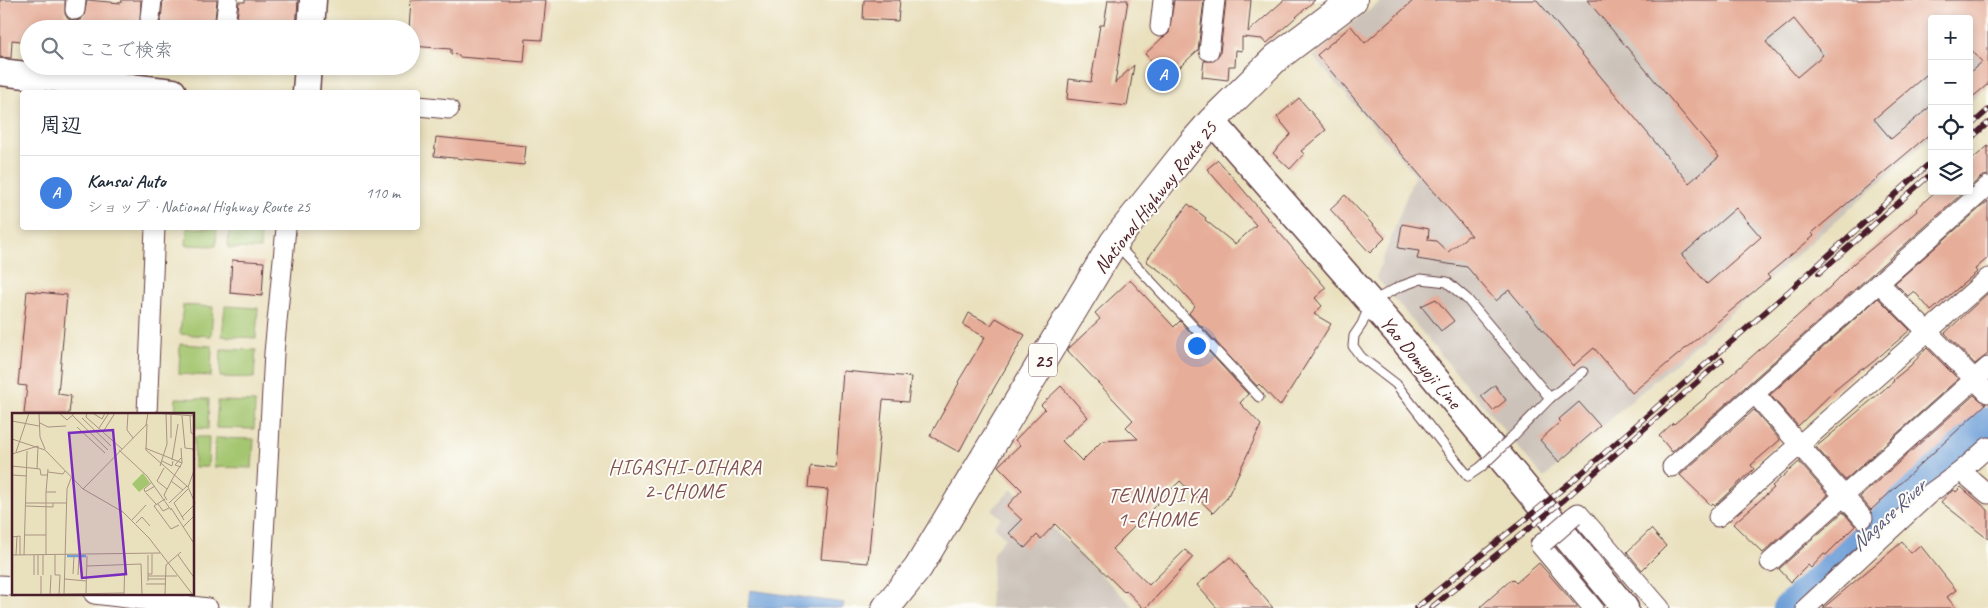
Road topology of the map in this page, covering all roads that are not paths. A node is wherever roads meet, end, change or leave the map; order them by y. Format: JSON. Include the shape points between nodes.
{"nodes":[{"id":1,"x":228,"y":0,"type":"edge"},
{"id":2,"x":313,"y":0,"type":"edge"},
{"id":3,"x":1164,"y":0,"type":"edge"},
{"id":4,"x":1215,"y":0,"type":"edge"},
{"id":5,"x":1353,"y":0,"type":"edge"},
{"id":6,"x":226,"y":20,"type":"edge"},
{"id":7,"x":312,"y":20,"type":"edge"},
{"id":8,"x":1160,"y":27,"type":"dead end"},
{"id":9,"x":1209,"y":51,"type":"dead end"},
{"id":10,"x":0,"y":72,"type":"edge"},
{"id":11,"x":20,"y":74,"type":"edge"},
{"id":12,"x":25,"y":75,"type":"edge"},
{"id":13,"x":307,"y":75,"type":"edge"},
{"id":14,"x":148,"y":90,"type":"edge"},
{"id":15,"x":306,"y":90,"type":"edge"},
{"id":16,"x":420,"y":106,"type":"edge"},
{"id":17,"x":449,"y":109,"type":"dead end"},
{"id":18,"x":1212,"y":121,"type":"junction"},
{"id":19,"x":1988,"y":186,"type":"edge"},
{"id":20,"x":155,"y":230,"type":"edge"},
{"id":21,"x":286,"y":230,"type":"edge"},
{"id":22,"x":1114,"y":242,"type":"junction"},
{"id":23,"x":1988,"y":278,"type":"edge"},
{"id":24,"x":1879,"y":283,"type":"junction"},
{"id":25,"x":1371,"y":302,"type":"junction"},
{"id":26,"x":1927,"y":332,"type":"junction"},
{"id":27,"x":1583,"y":372,"type":"dead end"},
{"id":28,"x":1981,"y":373,"type":"edge"},
{"id":29,"x":1988,"y":393,"type":"edge"},
{"id":30,"x":1755,"y":394,"type":"junction"},
{"id":31,"x":1258,"y":397,"type":"dead end"},
{"id":32,"x":1550,"y":398,"type":"junction"},
{"id":33,"x":146,"y":413,"type":"edge"},
{"id":34,"x":1799,"y":445,"type":"junction"},
{"id":35,"x":1988,"y":447,"type":"edge"},
{"id":36,"x":1672,"y":467,"type":"dead end"},
{"id":37,"x":1961,"y":471,"type":"junction"},
{"id":38,"x":1988,"y":494,"type":"edge"},
{"id":39,"x":1844,"y":496,"type":"junction"},
{"id":40,"x":1718,"y":517,"type":"dead end"},
{"id":41,"x":1864,"y":518,"type":"dead end"},
{"id":42,"x":1770,"y":562,"type":"dead end"},
{"id":43,"x":109,"y":596,"type":"edge"},
{"id":44,"x":138,"y":600,"type":"edge"},
{"id":45,"x":208,"y":608,"type":"edge"},
{"id":46,"x":260,"y":608,"type":"edge"},
{"id":47,"x":886,"y":608,"type":"edge"},
{"id":48,"x":1593,"y":608,"type":"edge"},
{"id":49,"x":1626,"y":608,"type":"edge"},
{"id":50,"x":1660,"y":608,"type":"edge"},
{"id":51,"x":1806,"y":608,"type":"edge"}],
"edges":[{"from":1,"to":6,"type":"street"},
{"from":2,"to":7,"type":"main road"},
{"from":3,"to":8,"type":"street"},
{"from":4,"to":9,"type":"street"},
{"from":5,"to":18,"type":"highway","name":"National Highway Route 25","number":"25","via":[[1276,58]]},
{"from":10,"to":11,"type":"main road"},
{"from":12,"to":14,"type":"main road"},
{"from":13,"to":15,"type":"main road"},
{"from":16,"to":17,"type":"street"},
{"from":18,"to":22,"type":"highway","name":"National Highway Route 25","number":"25"},
{"from":18,"to":25,"type":"main road","name":"Yao Domyoji Line"},
{"from":19,"to":24,"type":"street"},
{"from":20,"to":33,"type":"street"},
{"from":21,"to":46,"type":"street","via":[[274,353]]},
{"from":22,"to":31,"type":"lane"},
{"from":22,"to":47,"type":"highway","name":"National Highway Route 25","number":"25","via":[[918,568]]},
{"from":23,"to":26,"type":"street"},
{"from":24,"to":26,"type":"street"},
{"from":24,"to":30,"type":"street"},
{"from":25,"to":32,"type":"lane","via":[[1421,279],[1447,282],[1467,299]]},
{"from":25,"to":32,"type":"lane","bridge":true,"via":[[1354,336],[1353,346],[1361,357],[1396,384],[1468,476]]},
{"from":25,"to":49,"type":"main road","name":"Yao Domyoji Line"},
{"from":26,"to":28,"type":"street"},
{"from":26,"to":34,"type":"street"},
{"from":27,"to":32,"type":"lane"},
{"from":28,"to":29,"type":"street"},
{"from":28,"to":39,"type":"street"},
{"from":30,"to":34,"type":"street"},
{"from":30,"to":36,"type":"street"},
{"from":34,"to":39,"type":"street"},
{"from":34,"to":40,"type":"street"},
{"from":35,"to":37,"type":"street"},
{"from":37,"to":38,"type":"street"},
{"from":37,"to":51,"type":"street","via":[[1929,494]]},
{"from":39,"to":41,"type":"street"},
{"from":39,"to":42,"type":"street"},
{"from":43,"to":44,"type":"street"},
{"from":44,"to":45,"type":"street"},
{"from":48,"to":50,"type":"street","bridge":true,"via":[[1540,545],[1578,513]]}]}
